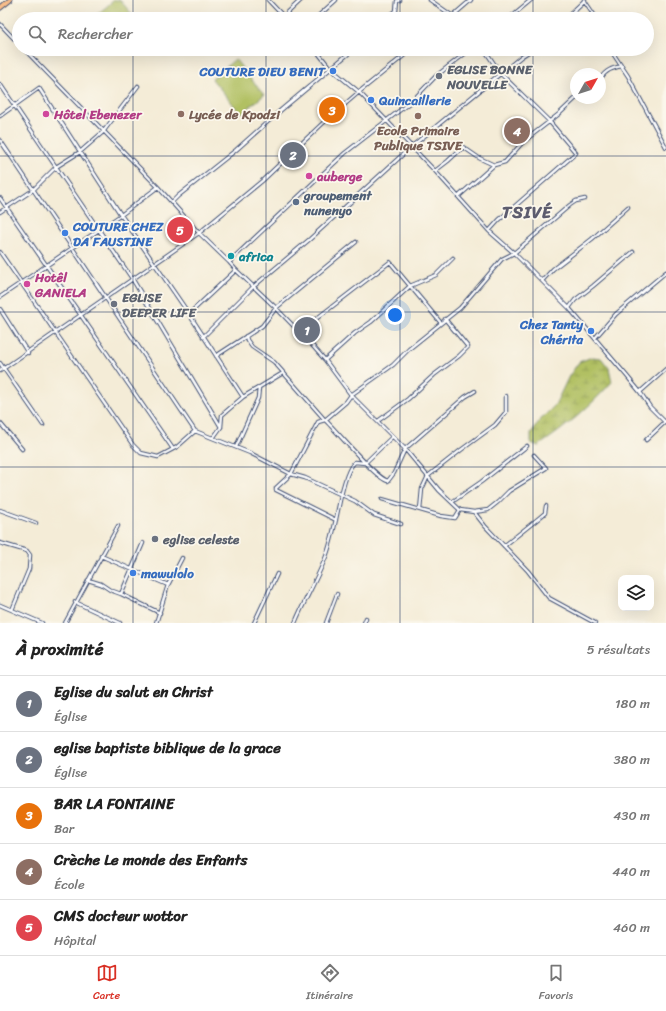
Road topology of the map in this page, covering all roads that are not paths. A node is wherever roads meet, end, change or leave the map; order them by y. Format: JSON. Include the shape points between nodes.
{"nodes":[{"id":1,"x":10,"y":0,"type":"edge"},
{"id":2,"x":268,"y":0,"type":"edge"},
{"id":3,"x":301,"y":0,"type":"edge"},
{"id":4,"x":336,"y":0,"type":"edge"},
{"id":5,"x":400,"y":0,"type":"edge"},
{"id":6,"x":430,"y":0,"type":"edge"},
{"id":7,"x":471,"y":0,"type":"edge"},
{"id":8,"x":531,"y":0,"type":"edge"},
{"id":9,"x":584,"y":0,"type":"edge"},
{"id":10,"x":0,"y":8,"type":"edge"},
{"id":11,"x":279,"y":12,"type":"edge"},
{"id":12,"x":290,"y":12,"type":"edge"},
{"id":13,"x":323,"y":12,"type":"edge"},
{"id":14,"x":394,"y":12,"type":"edge"},
{"id":15,"x":448,"y":12,"type":"edge"},
{"id":16,"x":458,"y":12,"type":"edge"},
{"id":17,"x":516,"y":12,"type":"edge"},
{"id":18,"x":571,"y":12,"type":"edge"},
{"id":19,"x":592,"y":12,"type":"edge"},
{"id":20,"x":0,"y":24,"type":"edge"},
{"id":21,"x":12,"y":37,"type":"edge"},
{"id":22,"x":31,"y":56,"type":"edge"},
{"id":23,"x":321,"y":56,"type":"edge"},
{"id":24,"x":346,"y":56,"type":"edge"},
{"id":25,"x":403,"y":56,"type":"edge"},
{"id":26,"x":461,"y":56,"type":"edge"},
{"id":27,"x":489,"y":56,"type":"edge"},
{"id":28,"x":522,"y":56,"type":"edge"},
{"id":29,"x":615,"y":56,"type":"edge"},
{"id":30,"x":622,"y":66,"type":"junction"},
{"id":31,"x":331,"y":69,"type":"junction"},
{"id":32,"x":606,"y":72,"type":"edge"},
{"id":33,"x":501,"y":74,"type":"junction"},
{"id":34,"x":0,"y":84,"type":"edge"},
{"id":35,"x":138,"y":86,"type":"dead end"},
{"id":36,"x":359,"y":92,"type":"junction"},
{"id":37,"x":570,"y":104,"type":"edge"},
{"id":38,"x":14,"y":105,"type":"junction"},
{"id":39,"x":0,"y":116,"type":"edge"},
{"id":40,"x":386,"y":120,"type":"junction"},
{"id":41,"x":549,"y":120,"type":"junction"},
{"id":42,"x":104,"y":132,"type":"junction"},
{"id":43,"x":0,"y":140,"type":"edge"},
{"id":44,"x":411,"y":147,"type":"junction"},
{"id":45,"x":666,"y":147,"type":"edge"},
{"id":46,"x":80,"y":152,"type":"junction"},
{"id":47,"x":494,"y":165,"type":"junction"},
{"id":48,"x":56,"y":167,"type":"junction"},
{"id":49,"x":435,"y":170,"type":"junction"},
{"id":50,"x":158,"y":187,"type":"junction"},
{"id":51,"x":33,"y":190,"type":"junction"},
{"id":52,"x":459,"y":196,"type":"junction"},
{"id":53,"x":0,"y":198,"type":"edge"},
{"id":54,"x":585,"y":198,"type":"dead end"},
{"id":55,"x":172,"y":202,"type":"junction"},
{"id":56,"x":628,"y":206,"type":"dead end"},
{"id":57,"x":7,"y":208,"type":"junction"},
{"id":58,"x":0,"y":212,"type":"edge"},
{"id":59,"x":121,"y":215,"type":"junction"},
{"id":60,"x":99,"y":230,"type":"junction"},
{"id":61,"x":489,"y":231,"type":"junction"},
{"id":62,"x":199,"y":234,"type":"junction"},
{"id":63,"x":356,"y":242,"type":"dead end"},
{"id":64,"x":72,"y":247,"type":"junction"},
{"id":65,"x":0,"y":252,"type":"edge"},
{"id":66,"x":633,"y":252,"type":"dead end"},
{"id":67,"x":514,"y":253,"type":"junction"},
{"id":68,"x":453,"y":258,"type":"dead end"},
{"id":69,"x":229,"y":262,"type":"junction"},
{"id":70,"x":48,"y":265,"type":"junction"},
{"id":71,"x":154,"y":265,"type":"junction"},
{"id":72,"x":236,"y":270,"type":"junction"},
{"id":73,"x":666,"y":272,"type":"edge"},
{"id":74,"x":133,"y":280,"type":"junction"},
{"id":75,"x":542,"y":281,"type":"junction"},
{"id":76,"x":21,"y":282,"type":"junction"},
{"id":77,"x":410,"y":286,"type":"junction"},
{"id":78,"x":253,"y":287,"type":"junction"},
{"id":79,"x":0,"y":297,"type":"edge"},
{"id":80,"x":106,"y":298,"type":"junction"},
{"id":81,"x":276,"y":308,"type":"junction"},
{"id":82,"x":568,"y":308,"type":"junction"},
{"id":83,"x":0,"y":310,"type":"edge"},
{"id":84,"x":189,"y":314,"type":"junction"},
{"id":85,"x":82,"y":315,"type":"junction"},
{"id":86,"x":445,"y":320,"type":"junction"},
{"id":87,"x":441,"y":323,"type":"junction"},
{"id":88,"x":56,"y":332,"type":"junction"},
{"id":89,"x":299,"y":332,"type":"junction"},
{"id":90,"x":246,"y":336,"type":"junction"},
{"id":91,"x":204,"y":337,"type":"junction"},
{"id":92,"x":595,"y":338,"type":"junction"},
{"id":93,"x":28,"y":352,"type":"junction"},
{"id":94,"x":216,"y":356,"type":"junction"},
{"id":95,"x":325,"y":360,"type":"junction"},
{"id":96,"x":0,"y":363,"type":"edge"},
{"id":97,"x":4,"y":368,"type":"junction"},
{"id":98,"x":666,"y":369,"type":"edge"},
{"id":99,"x":0,"y":371,"type":"edge"},
{"id":100,"x":283,"y":373,"type":"junction"},
{"id":101,"x":259,"y":388,"type":"junction"},
{"id":102,"x":476,"y":391,"type":"dead end"},
{"id":103,"x":640,"y":392,"type":"junction"},
{"id":104,"x":351,"y":395,"type":"junction"},
{"id":105,"x":506,"y":396,"type":"dead end"},
{"id":106,"x":243,"y":398,"type":"junction"},
{"id":107,"x":325,"y":420,"type":"junction"},
{"id":108,"x":378,"y":421,"type":"junction"},
{"id":109,"x":666,"y":422,"type":"edge"},
{"id":110,"x":0,"y":423,"type":"edge"},
{"id":111,"x":43,"y":426,"type":"dead end"},
{"id":112,"x":221,"y":426,"type":"junction"},
{"id":113,"x":196,"y":431,"type":"junction"},
{"id":114,"x":392,"y":437,"type":"junction"},
{"id":115,"x":213,"y":438,"type":"junction"},
{"id":116,"x":646,"y":440,"type":"dead end"},
{"id":117,"x":528,"y":446,"type":"dead end"},
{"id":118,"x":236,"y":447,"type":"junction"},
{"id":119,"x":22,"y":449,"type":"dead end"},
{"id":120,"x":173,"y":449,"type":"junction"},
{"id":121,"x":405,"y":449,"type":"junction"},
{"id":122,"x":534,"y":455,"type":"dead end"},
{"id":123,"x":365,"y":463,"type":"junction"},
{"id":124,"x":291,"y":474,"type":"junction"},
{"id":125,"x":428,"y":476,"type":"junction"},
{"id":126,"x":341,"y":495,"type":"junction"},
{"id":127,"x":382,"y":499,"type":"dead end"},
{"id":128,"x":452,"y":502,"type":"junction"},
{"id":129,"x":546,"y":506,"type":"dead end"},
{"id":130,"x":0,"y":510,"type":"edge"},
{"id":131,"x":420,"y":510,"type":"junction"},
{"id":132,"x":460,"y":510,"type":"junction"},
{"id":133,"x":474,"y":512,"type":"junction"},
{"id":134,"x":336,"y":520,"type":"junction"},
{"id":135,"x":36,"y":523,"type":"dead end"},
{"id":136,"x":401,"y":524,"type":"dead end"},
{"id":137,"x":118,"y":526,"type":"dead end"},
{"id":138,"x":0,"y":542,"type":"edge"},
{"id":139,"x":143,"y":543,"type":"dead end"},
{"id":140,"x":504,"y":546,"type":"junction"},
{"id":141,"x":101,"y":556,"type":"junction"},
{"id":142,"x":182,"y":558,"type":"dead end"},
{"id":143,"x":131,"y":569,"type":"junction"},
{"id":144,"x":277,"y":574,"type":"dead end"},
{"id":145,"x":88,"y":580,"type":"junction"},
{"id":146,"x":168,"y":585,"type":"junction"},
{"id":147,"x":121,"y":594,"type":"junction"},
{"id":148,"x":337,"y":594,"type":"dead end"},
{"id":149,"x":75,"y":602,"type":"junction"},
{"id":150,"x":0,"y":605,"type":"edge"},
{"id":151,"x":12,"y":610,"type":"junction"},
{"id":152,"x":160,"y":613,"type":"junction"},
{"id":153,"x":366,"y":618,"type":"dead end"},
{"id":154,"x":42,"y":623,"type":"edge"},
{"id":155,"x":65,"y":623,"type":"edge"},
{"id":156,"x":120,"y":623,"type":"edge"},
{"id":157,"x":156,"y":623,"type":"edge"},
{"id":158,"x":254,"y":623,"type":"edge"},
{"id":159,"x":295,"y":623,"type":"edge"},
{"id":160,"x":326,"y":623,"type":"edge"},
{"id":161,"x":364,"y":623,"type":"edge"},
{"id":162,"x":595,"y":623,"type":"edge"}],
"edges":[{"from":1,"to":10,"type":"main road"},
{"from":2,"to":11,"type":"street"},
{"from":3,"to":12,"type":"street"},
{"from":4,"to":13,"type":"street"},
{"from":5,"to":14,"type":"street","via":[[397,1]]},
{"from":6,"to":15,"type":"street"},
{"from":7,"to":16,"type":"street"},
{"from":8,"to":17,"type":"street"},
{"from":9,"to":18,"type":"street"},
{"from":9,"to":19,"type":"street"},
{"from":20,"to":21,"type":"street"},
{"from":22,"to":42,"type":"street"},
{"from":23,"to":31,"type":"street"},
{"from":24,"to":31,"type":"street"},
{"from":25,"to":36,"type":"street"},
{"from":26,"to":40,"type":"street"},
{"from":27,"to":33,"type":"street"},
{"from":28,"to":33,"type":"street"},
{"from":29,"to":30,"type":"street"},
{"from":30,"to":32,"type":"street"},
{"from":30,"to":45,"type":"street"},
{"from":31,"to":36,"type":"street"},
{"from":31,"to":55,"type":"street"},
{"from":33,"to":41,"type":"street"},
{"from":33,"to":44,"type":"street"},
{"from":34,"to":38,"type":"street"},
{"from":35,"to":42,"type":"street"},
{"from":36,"to":40,"type":"street"},
{"from":36,"to":62,"type":"street","via":[[262,181]]},
{"from":37,"to":41,"type":"street"},
{"from":38,"to":39,"type":"street"},
{"from":38,"to":46,"type":"street","via":[[39,88]]},
{"from":38,"to":48,"type":"street"},
{"from":40,"to":44,"type":"street"},
{"from":40,"to":69,"type":"street","via":[[344,153]]},
{"from":41,"to":47,"type":"street","via":[[522,142],[505,162]]},
{"from":41,"to":61,"type":"street","via":[[576,153]]},
{"from":42,"to":46,"type":"street"},
{"from":42,"to":50,"type":"street"},
{"from":43,"to":51,"type":"street"},
{"from":44,"to":49,"type":"street"},
{"from":44,"to":78,"type":"street"},
{"from":46,"to":48,"type":"street"},
{"from":46,"to":59,"type":"street"},
{"from":47,"to":49,"type":"street","via":[[463,146]]},
{"from":47,"to":52,"type":"street"},
{"from":48,"to":51,"type":"street"},
{"from":48,"to":60,"type":"street"},
{"from":49,"to":52,"type":"street"},
{"from":50,"to":55,"type":"street"},
{"from":50,"to":59,"type":"street"},
{"from":51,"to":57,"type":"street"},
{"from":51,"to":64,"type":"street"},
{"from":52,"to":61,"type":"street"},
{"from":53,"to":57,"type":"street"},
{"from":54,"to":67,"type":"street","via":[[570,205]]},
{"from":55,"to":62,"type":"street"},
{"from":56,"to":75,"type":"street"},
{"from":57,"to":58,"type":"street"},
{"from":57,"to":70,"type":"street"},
{"from":59,"to":60,"type":"street"},
{"from":59,"to":71,"type":"street"},
{"from":60,"to":64,"type":"street"},
{"from":60,"to":74,"type":"street"},
{"from":61,"to":67,"type":"street"},
{"from":62,"to":69,"type":"street"},
{"from":62,"to":71,"type":"street"},
{"from":63,"to":81,"type":"street"},
{"from":64,"to":70,"type":"street"},
{"from":64,"to":80,"type":"street"},
{"from":65,"to":76,"type":"street"},
{"from":66,"to":82,"type":"street"},
{"from":67,"to":75,"type":"street"},
{"from":67,"to":86,"type":"street","via":[[502,259],[460,308]]},
{"from":68,"to":77,"type":"street","via":[[436,275]]},
{"from":69,"to":72,"type":"street"},
{"from":70,"to":76,"type":"street"},
{"from":70,"to":85,"type":"street"},
{"from":71,"to":74,"type":"street"},
{"from":71,"to":84,"type":"street"},
{"from":72,"to":78,"type":"street"},
{"from":72,"to":84,"type":"street"},
{"from":73,"to":92,"type":"street","via":[[616,314]]},
{"from":74,"to":80,"type":"street"},
{"from":74,"to":112,"type":"street"},
{"from":75,"to":82,"type":"street"},
{"from":76,"to":79,"type":"street"},
{"from":76,"to":88,"type":"street"},
{"from":77,"to":87,"type":"street"},
{"from":77,"to":89,"type":"street","via":[[390,262]]},
{"from":77,"to":95,"type":"street"},
{"from":78,"to":81,"type":"street"},
{"from":78,"to":91,"type":"street"},
{"from":80,"to":85,"type":"street"},
{"from":80,"to":113,"type":"street"},
{"from":81,"to":89,"type":"street"},
{"from":81,"to":90,"type":"street","via":[[262,326]]},
{"from":82,"to":92,"type":"street"},
{"from":83,"to":93,"type":"street"},
{"from":84,"to":91,"type":"street"},
{"from":85,"to":88,"type":"street"},
{"from":85,"to":120,"type":"street"},
{"from":86,"to":87,"type":"street"},
{"from":86,"to":108,"type":"street","via":[[468,347],[408,399]]},
{"from":87,"to":104,"type":"street","via":[[393,365]]},
{"from":88,"to":93,"type":"street"},
{"from":88,"to":120,"type":"street","via":[[138,451],[158,457]]},
{"from":89,"to":95,"type":"street"},
{"from":90,"to":94,"type":"street"},
{"from":90,"to":100,"type":"street","via":[[252,347],[274,362]]},
{"from":91,"to":94,"type":"street"},
{"from":92,"to":103,"type":"street"},
{"from":93,"to":97,"type":"street"},
{"from":94,"to":106,"type":"street"},
{"from":95,"to":104,"type":"street"},
{"from":96,"to":97,"type":"street"},
{"from":97,"to":99,"type":"street"},
{"from":97,"to":111,"type":"street"},
{"from":98,"to":103,"type":"street"},
{"from":100,"to":101,"type":"street"},
{"from":100,"to":107,"type":"street"},
{"from":101,"to":106,"type":"street"},
{"from":101,"to":118,"type":"street","via":[[258,398]]},
{"from":102,"to":121,"type":"street","via":[[465,397]]},
{"from":103,"to":109,"type":"street","via":[[658,417]]},
{"from":104,"to":107,"type":"street"},
{"from":104,"to":108,"type":"street"},
{"from":105,"to":125,"type":"street","via":[[506,412],[495,425]]},
{"from":106,"to":112,"type":"street","via":[[222,415]]},
{"from":107,"to":123,"type":"street"},
{"from":107,"to":124,"type":"street","via":[[318,422]]},
{"from":108,"to":114,"type":"street"},
{"from":109,"to":116,"type":"street"},
{"from":110,"to":119,"type":"street"},
{"from":112,"to":115,"type":"street"},
{"from":113,"to":115,"type":"street"},
{"from":113,"to":120,"type":"street"},
{"from":114,"to":121,"type":"street"},
{"from":114,"to":123,"type":"street"},
{"from":115,"to":118,"type":"street"},
{"from":117,"to":128,"type":"street"},
{"from":118,"to":124,"type":"street"},
{"from":121,"to":123,"type":"street","via":[[394,474],[388,481]]},
{"from":121,"to":125,"type":"street"},
{"from":122,"to":133,"type":"street","via":[[546,468],[509,491],[488,510]]},
{"from":123,"to":126,"type":"street","via":[[352,464]]},
{"from":124,"to":126,"type":"street"},
{"from":124,"to":134,"type":"street","via":[[276,488],[278,491]]},
{"from":125,"to":128,"type":"street"},
{"from":125,"to":131,"type":"street","via":[[422,489]]},
{"from":126,"to":134,"type":"street"},
{"from":126,"to":136,"type":"street","via":[[374,515]]},
{"from":127,"to":131,"type":"street"},
{"from":128,"to":132,"type":"street"},
{"from":129,"to":140,"type":"street","via":[[545,513]]},
{"from":130,"to":135,"type":"street"},
{"from":131,"to":132,"type":"street","via":[[455,518]]},
{"from":132,"to":133,"type":"street"},
{"from":133,"to":140,"type":"street"},
{"from":134,"to":159,"type":"street","via":[[326,558]]},
{"from":137,"to":141,"type":"street"},
{"from":138,"to":151,"type":"street","via":[[27,551],[30,555],[29,569]]},
{"from":139,"to":143,"type":"street"},
{"from":140,"to":162,"type":"street","via":[[549,598]]},
{"from":141,"to":143,"type":"street"},
{"from":141,"to":145,"type":"street"},
{"from":142,"to":146,"type":"street"},
{"from":143,"to":146,"type":"street"},
{"from":143,"to":147,"type":"street"},
{"from":144,"to":158,"type":"street"},
{"from":145,"to":147,"type":"street"},
{"from":145,"to":149,"type":"street"},
{"from":146,"to":152,"type":"street"},
{"from":147,"to":152,"type":"street"},
{"from":148,"to":160,"type":"street"},
{"from":149,"to":155,"type":"street"},
{"from":149,"to":156,"type":"street"},
{"from":150,"to":151,"type":"street"},
{"from":151,"to":154,"type":"street"},
{"from":152,"to":157,"type":"street"},
{"from":153,"to":161,"type":"street"}]}
